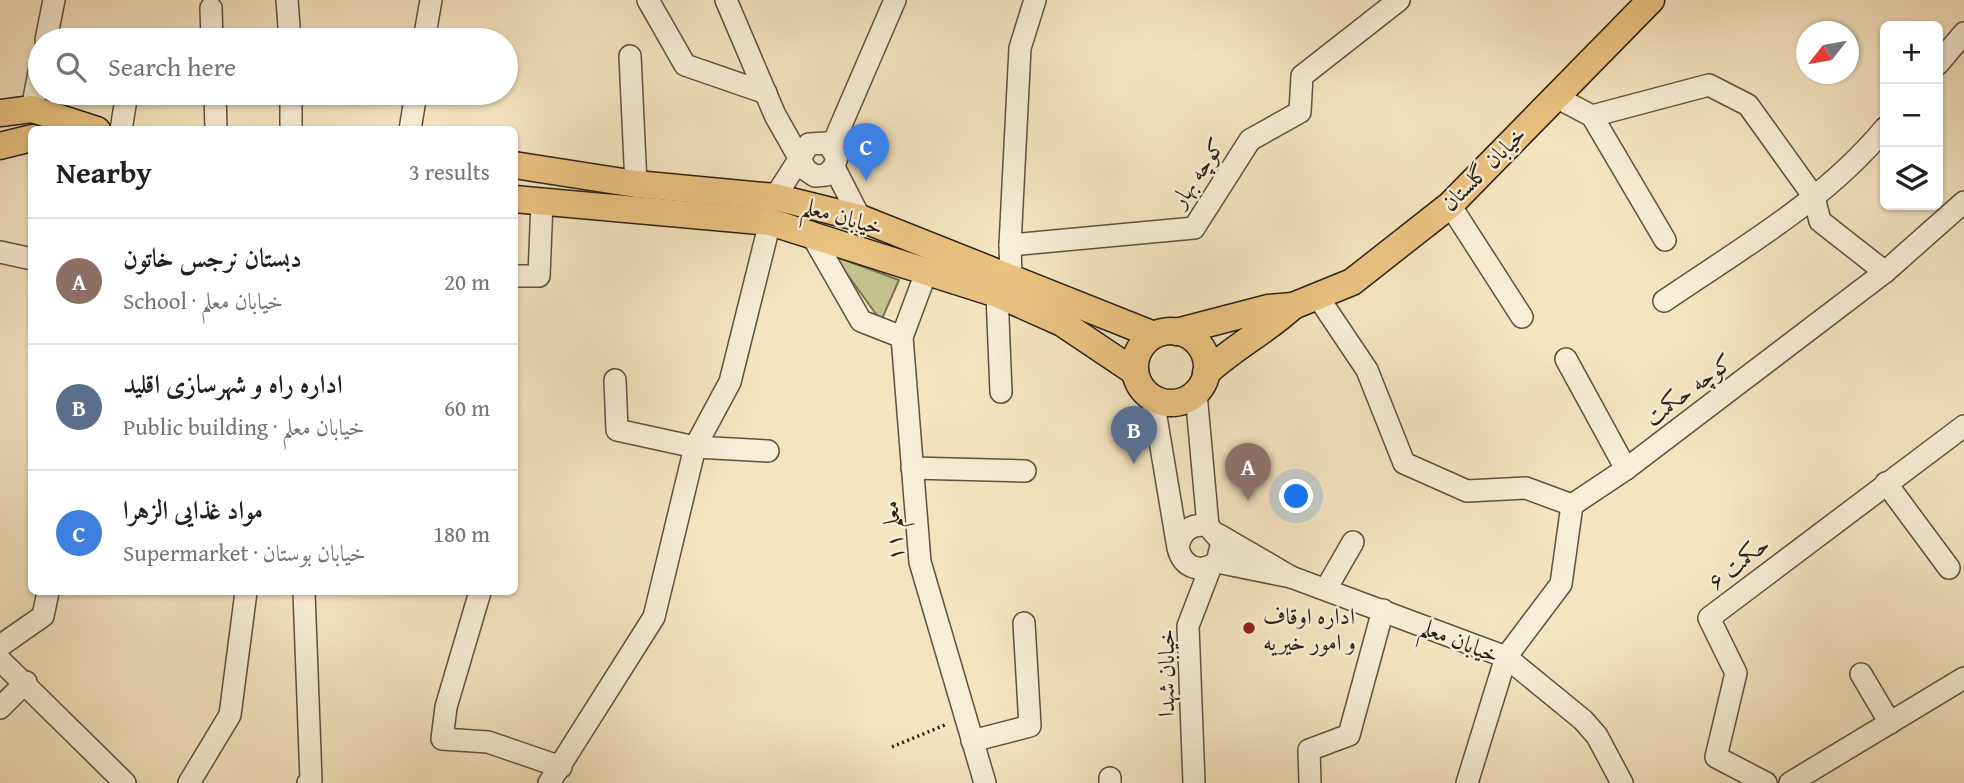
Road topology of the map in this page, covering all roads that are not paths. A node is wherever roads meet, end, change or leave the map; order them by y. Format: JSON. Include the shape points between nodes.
{"nodes":[{"id":1,"x":54,"y":0,"type":"edge"},
{"id":2,"x":287,"y":0,"type":"edge"},
{"id":3,"x":431,"y":0,"type":"edge"},
{"id":4,"x":648,"y":0,"type":"edge"},
{"id":5,"x":726,"y":0,"type":"edge"},
{"id":6,"x":895,"y":0,"type":"edge"},
{"id":7,"x":1035,"y":0,"type":"edge"},
{"id":8,"x":1399,"y":0,"type":"edge"},
{"id":9,"x":1650,"y":0,"type":"edge"},
{"id":10,"x":211,"y":8,"type":"dead end"},
{"id":11,"x":48,"y":28,"type":"edge"},
{"id":12,"x":212,"y":28,"type":"edge"},
{"id":13,"x":289,"y":28,"type":"edge"},
{"id":14,"x":426,"y":28,"type":"edge"},
{"id":15,"x":1964,"y":33,"type":"edge"},
{"id":16,"x":629,"y":56,"type":"dead end"},
{"id":17,"x":1943,"y":58,"type":"edge"},
{"id":18,"x":766,"y":93,"type":"junction"},
{"id":19,"x":1554,"y":96,"type":"junction"},
{"id":20,"x":125,"y":105,"type":"edge"},
{"id":21,"x":215,"y":105,"type":"edge"},
{"id":22,"x":291,"y":105,"type":"edge"},
{"id":23,"x":414,"y":105,"type":"edge"},
{"id":24,"x":0,"y":113,"type":"edge"},
{"id":25,"x":775,"y":115,"type":"junction"},
{"id":26,"x":1592,"y":117,"type":"junction"},
{"id":27,"x":33,"y":119,"type":"edge"},
{"id":28,"x":74,"y":126,"type":"edge"},
{"id":29,"x":122,"y":126,"type":"edge"},
{"id":30,"x":216,"y":126,"type":"edge"},
{"id":31,"x":291,"y":126,"type":"edge"},
{"id":32,"x":411,"y":126,"type":"edge"},
{"id":33,"x":1880,"y":134,"type":"edge"},
{"id":34,"x":28,"y":139,"type":"edge"},
{"id":35,"x":0,"y":146,"type":"edge"},
{"id":36,"x":827,"y":152,"type":"junction"},
{"id":37,"x":802,"y":159,"type":"junction"},
{"id":38,"x":518,"y":165,"type":"edge"},
{"id":39,"x":636,"y":184,"type":"junction"},
{"id":40,"x":1814,"y":197,"type":"junction"},
{"id":41,"x":518,"y":199,"type":"edge"},
{"id":42,"x":542,"y":202,"type":"junction"},
{"id":43,"x":1450,"y":205,"type":"junction"},
{"id":44,"x":773,"y":209,"type":"junction"},
{"id":45,"x":1962,"y":209,"type":"edge"},
{"id":46,"x":860,"y":218,"type":"junction"},
{"id":47,"x":810,"y":232,"type":"junction"},
{"id":48,"x":1665,"y":240,"type":"dead end"},
{"id":49,"x":1010,"y":245,"type":"junction"},
{"id":50,"x":0,"y":252,"type":"edge"},
{"id":51,"x":28,"y":258,"type":"edge"},
{"id":52,"x":927,"y":270,"type":"junction"},
{"id":53,"x":1885,"y":272,"type":"junction"},
{"id":54,"x":518,"y":276,"type":"edge"},
{"id":55,"x":1004,"y":286,"type":"junction"},
{"id":56,"x":1318,"y":298,"type":"junction"},
{"id":57,"x":1664,"y":302,"type":"dead end"},
{"id":58,"x":1293,"y":306,"type":"junction"},
{"id":59,"x":1522,"y":317,"type":"dead end"},
{"id":60,"x":1165,"y":333,"type":"junction"},
{"id":61,"x":902,"y":337,"type":"junction"},
{"id":62,"x":1566,"y":359,"type":"dead end"},
{"id":63,"x":1135,"y":372,"type":"junction"},
{"id":64,"x":615,"y":380,"type":"dead end"},
{"id":65,"x":1201,"y":383,"type":"junction"},
{"id":66,"x":1001,"y":392,"type":"dead end"},
{"id":67,"x":1153,"y":399,"type":"junction"},
{"id":68,"x":1964,"y":426,"type":"edge"},
{"id":69,"x":695,"y":447,"type":"junction"},
{"id":70,"x":768,"y":451,"type":"dead end"},
{"id":71,"x":912,"y":468,"type":"junction"},
{"id":72,"x":1626,"y":469,"type":"junction"},
{"id":73,"x":1025,"y":471,"type":"dead end"},
{"id":74,"x":1886,"y":483,"type":"junction"},
{"id":75,"x":1572,"y":505,"type":"junction"},
{"id":76,"x":1213,"y":531,"type":"junction"},
{"id":77,"x":1353,"y":542,"type":"dead end"},
{"id":78,"x":1178,"y":548,"type":"junction"},
{"id":79,"x":1214,"y":564,"type":"junction"},
{"id":80,"x":1949,"y":568,"type":"dead end"},
{"id":81,"x":1291,"y":577,"type":"junction"},
{"id":82,"x":1326,"y":589,"type":"junction"},
{"id":83,"x":47,"y":595,"type":"edge"},
{"id":84,"x":246,"y":595,"type":"edge"},
{"id":85,"x":304,"y":595,"type":"edge"},
{"id":86,"x":479,"y":595,"type":"edge"},
{"id":87,"x":1383,"y":610,"type":"junction"},
{"id":88,"x":1024,"y":623,"type":"dead end"},
{"id":89,"x":0,"y":646,"type":"edge"},
{"id":90,"x":1506,"y":657,"type":"junction"},
{"id":91,"x":0,"y":660,"type":"edge"},
{"id":92,"x":1861,"y":674,"type":"dead end"},
{"id":93,"x":1964,"y":678,"type":"edge"},
{"id":94,"x":26,"y":682,"type":"junction"},
{"id":95,"x":0,"y":708,"type":"edge"},
{"id":96,"x":1890,"y":723,"type":"junction"},
{"id":97,"x":972,"y":741,"type":"junction"},
{"id":98,"x":555,"y":775,"type":"edge"},
{"id":99,"x":125,"y":783,"type":"edge"},
{"id":100,"x":189,"y":783,"type":"edge"},
{"id":101,"x":308,"y":783,"type":"edge"},
{"id":102,"x":985,"y":783,"type":"edge"},
{"id":103,"x":1194,"y":783,"type":"edge"},
{"id":104,"x":1310,"y":783,"type":"edge"},
{"id":105,"x":1467,"y":783,"type":"edge"},
{"id":106,"x":1622,"y":783,"type":"edge"},
{"id":107,"x":1766,"y":783,"type":"edge"},
{"id":108,"x":1790,"y":783,"type":"edge"}],
"edges":[{"from":1,"to":11,"type":"street"},
{"from":2,"to":13,"type":"street"},
{"from":3,"to":14,"type":"street"},
{"from":4,"to":18,"type":"street","via":[[685,65]]},
{"from":5,"to":18,"type":"street"},
{"from":6,"to":36,"type":"street"},
{"from":7,"to":49,"type":"street","via":[[1020,48]]},
{"from":8,"to":49,"type":"street","name":"کوچه بهار","via":[[1302,76],[1300,112],[1250,140],[1194,228]]},
{"from":9,"to":19,"type":"main road","name":"خیابان گلستان"},
{"from":10,"to":12,"type":"street"},
{"from":15,"to":17,"type":"street"},
{"from":16,"to":39,"type":"street"},
{"from":18,"to":25,"type":"street"},
{"from":19,"to":26,"type":"street"},
{"from":19,"to":43,"type":"main road","name":"خیابان گلستان"},
{"from":20,"to":29,"type":"street"},
{"from":21,"to":30,"type":"street"},
{"from":22,"to":31,"type":"street"},
{"from":23,"to":32,"type":"street"},
{"from":24,"to":27,"type":"main road"},
{"from":25,"to":36,"type":"street"},
{"from":25,"to":37,"type":"street"},
{"from":26,"to":40,"type":"street","via":[[1709,85],[1748,105]]},
{"from":26,"to":48,"type":"street"},
{"from":27,"to":28,"type":"main road"},
{"from":33,"to":40,"type":"street"},
{"from":34,"to":35,"type":"main road"},
{"from":36,"to":37,"type":"street","via":[[805,148]]},
{"from":36,"to":37,"type":"street","via":[[826,175],[815,176],[806,170]]},
{"from":36,"to":46,"type":"street"},
{"from":37,"to":44,"type":"street"},
{"from":38,"to":39,"type":"main road","name":"خیابان معلم"},
{"from":39,"to":44,"type":"main road","name":"خیابان معلم"},
{"from":40,"to":53,"type":"street","via":[[1819,221]]},
{"from":40,"to":57,"type":"street"},
{"from":41,"to":42,"type":"main road","name":"خیابان معلم"},
{"from":42,"to":44,"type":"main road","name":"خیابان معلم"},
{"from":42,"to":54,"type":"street","via":[[540,276]]},
{"from":43,"to":56,"type":"main road","name":"خیابان گلستان","via":[[1352,282]]},
{"from":43,"to":59,"type":"street"},
{"from":44,"to":46,"type":"main road","name":"خیابان معلم"},
{"from":44,"to":47,"type":"main road","name":"خیابان معلم"},
{"from":44,"to":69,"type":"street","via":[[730,382]]},
{"from":45,"to":53,"type":"street","name":"کوچه حکمت"},
{"from":46,"to":55,"type":"main road","name":"خیابان معلم"},
{"from":47,"to":52,"type":"main road","name":"خیابان معلم"},
{"from":47,"to":61,"type":"street","via":[[861,321]]},
{"from":49,"to":55,"type":"street"},
{"from":50,"to":51,"type":"street"},
{"from":52,"to":55,"type":"main road","name":"خیابان معلم"},
{"from":52,"to":61,"type":"street","name":"معلم ۱۱"},
{"from":53,"to":72,"type":"street","name":"کوچه حکمت"},
{"from":55,"to":60,"type":"main road","name":"خیابان معلم"},
{"from":55,"to":63,"type":"main road","name":"خیابان معلم"},
{"from":55,"to":66,"type":"street"},
{"from":56,"to":58,"type":"main road","name":"خیابان گلستان"},
{"from":56,"to":75,"type":"street","via":[[1367,370],[1404,463],[1467,491],[1526,488]]},
{"from":58,"to":60,"type":"main road"},
{"from":58,"to":65,"type":"main road","via":[[1230,349]]},
{"from":60,"to":63,"type":"main road","via":[[1138,350]]},
{"from":60,"to":65,"type":"main road","via":[[1187,335],[1203,351]]},
{"from":61,"to":71,"type":"street","name":"معلم ۱۱"},
{"from":62,"to":72,"type":"street"},
{"from":63,"to":67,"type":"main road","via":[[1144,392]]},
{"from":64,"to":69,"type":"street","via":[[617,430]]},
{"from":65,"to":67,"type":"main road","via":[[1170,403]]},
{"from":65,"to":76,"type":"street"},
{"from":67,"to":78,"type":"street"},
{"from":68,"to":74,"type":"street","name":"حکمت ۶"},
{"from":69,"to":70,"type":"street"},
{"from":69,"to":98,"type":"street","via":[[654,617]]},
{"from":71,"to":73,"type":"street"},
{"from":71,"to":97,"type":"street","name":"معلم ۱۱","via":[[920,562]]},
{"from":72,"to":75,"type":"street","name":"کوچه حکمت"},
{"from":74,"to":80,"type":"street"},
{"from":74,"to":107,"type":"street","name":"حکمت ۶","via":[[1709,618],[1736,673],[1716,757]]},
{"from":75,"to":90,"type":"street","via":[[1561,584]]},
{"from":76,"to":78,"type":"street","via":[[1187,529]]},
{"from":76,"to":79,"type":"street","via":[[1222,549]]},
{"from":76,"to":81,"type":"street","name":"خیابان معلم"},
{"from":77,"to":82,"type":"street"},
{"from":78,"to":79,"type":"street","via":[[1189,566]]},
{"from":79,"to":81,"type":"street","name":"خیابان معلم"},
{"from":79,"to":103,"type":"street","name":"خیابان شهدا","via":[[1188,626]]},
{"from":81,"to":82,"type":"street","name":"خیابان معلم"},
{"from":82,"to":87,"type":"street","name":"خیابان معلم"},
{"from":83,"to":89,"type":"street","via":[[43,616]]},
{"from":84,"to":100,"type":"street","via":[[230,716]]},
{"from":85,"to":101,"type":"street","via":[[312,717]]},
{"from":86,"to":98,"type":"street","via":[[446,707],[442,739],[488,742]]},
{"from":87,"to":90,"type":"street","name":"خیابان معلم"},
{"from":87,"to":104,"type":"street","via":[[1349,735],[1309,750]]},
{"from":88,"to":97,"type":"street","via":[[1030,726]]},
{"from":90,"to":105,"type":"street"},
{"from":90,"to":106,"type":"street","name":"خیابان معلم","via":[[1583,720]]},
{"from":91,"to":94,"type":"street"},
{"from":92,"to":96,"type":"street"},
{"from":93,"to":96,"type":"street"},
{"from":94,"to":95,"type":"street"},
{"from":94,"to":99,"type":"street"},
{"from":96,"to":108,"type":"street"},
{"from":97,"to":102,"type":"street","name":"معلم ۱۱"}]}
